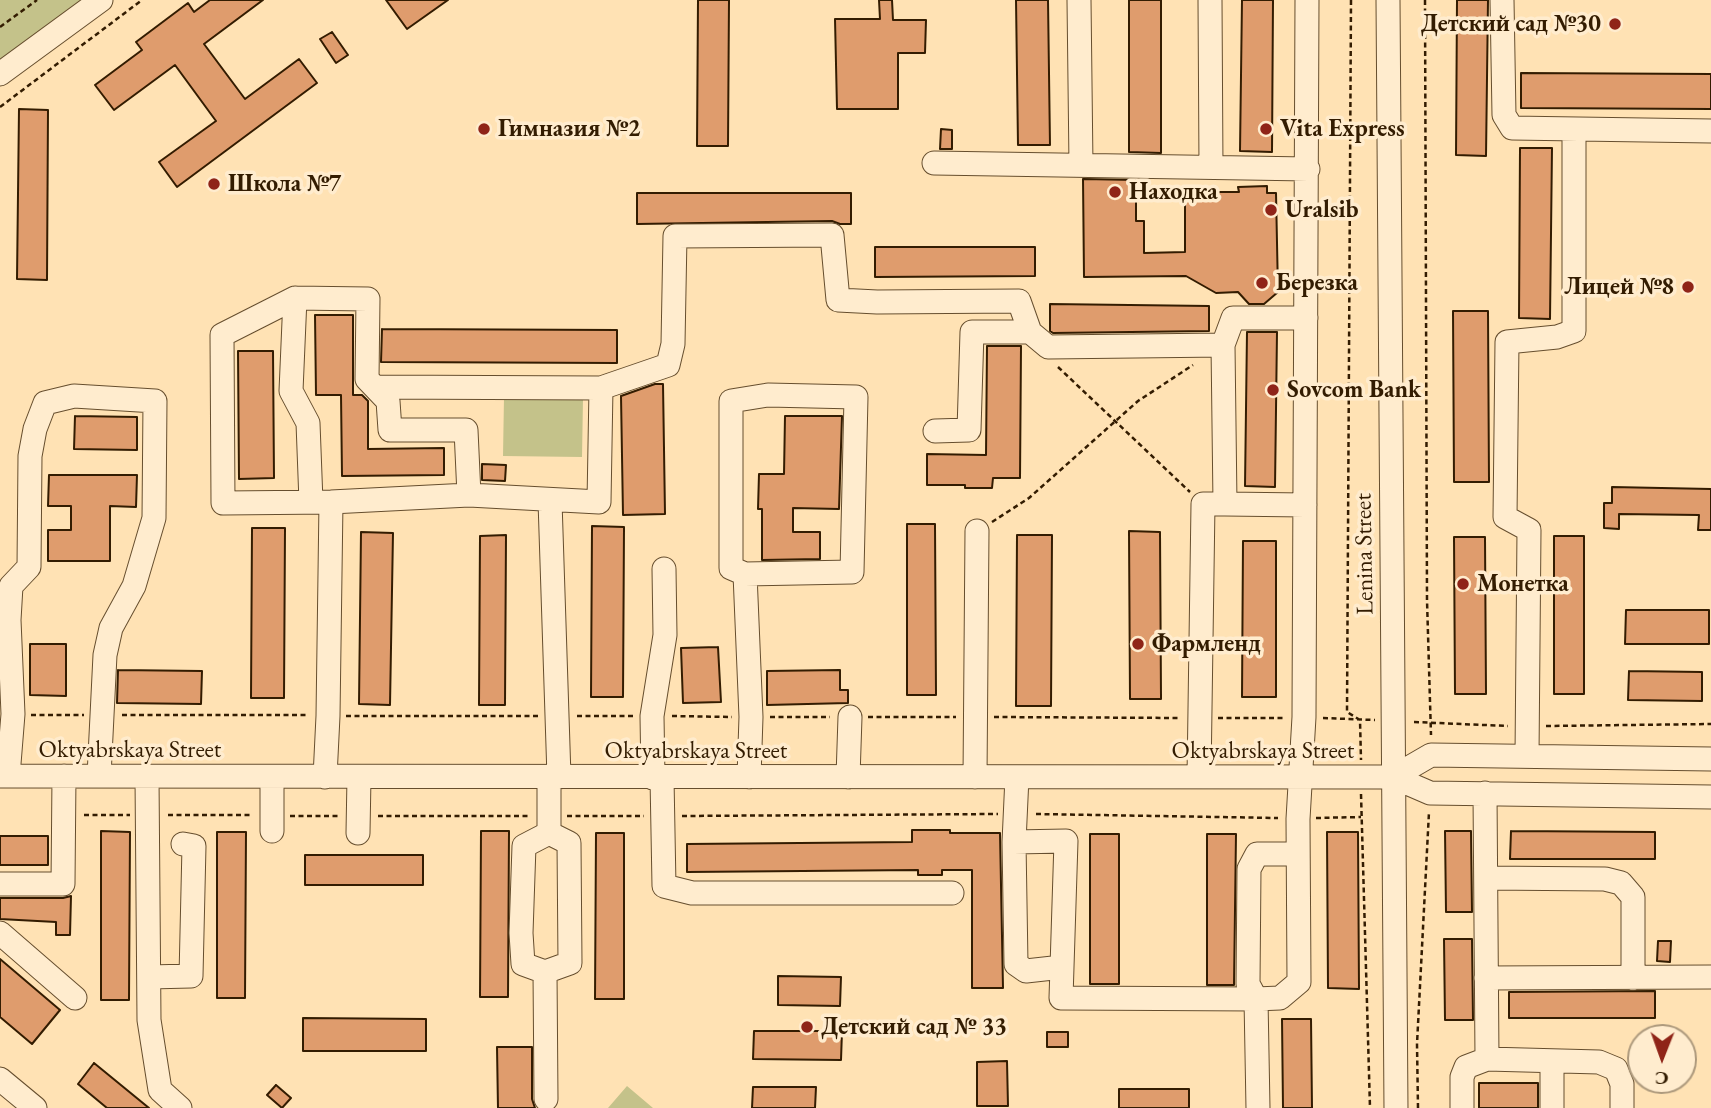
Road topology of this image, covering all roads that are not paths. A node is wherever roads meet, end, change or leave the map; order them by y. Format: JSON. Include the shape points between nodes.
{"nodes":[{"id":1,"x":101,"y":0,"type":"edge"},
{"id":2,"x":1080,"y":0,"type":"edge"},
{"id":3,"x":1210,"y":0,"type":"edge"},
{"id":4,"x":1307,"y":0,"type":"edge"},
{"id":5,"x":1388,"y":0,"type":"edge"},
{"id":6,"x":1502,"y":0,"type":"edge"},
{"id":7,"x":0,"y":74,"type":"edge"},
{"id":8,"x":1574,"y":130,"type":"junction"},
{"id":9,"x":1711,"y":131,"type":"edge"},
{"id":10,"x":934,"y":163,"type":"dead end"},
{"id":11,"x":1081,"y":165,"type":"junction"},
{"id":12,"x":1211,"y":167,"type":"junction"},
{"id":13,"x":1308,"y":169,"type":"junction"},
{"id":14,"x":295,"y":298,"type":"junction"},
{"id":15,"x":1306,"y":317,"type":"junction"},
{"id":16,"x":1030,"y":331,"type":"junction"},
{"id":17,"x":1223,"y":345,"type":"junction"},
{"id":18,"x":376,"y":387,"type":"junction"},
{"id":19,"x":601,"y":388,"type":"junction"},
{"id":20,"x":935,"y":431,"type":"dead end"},
{"id":21,"x":469,"y":495,"type":"junction"},
{"id":22,"x":550,"y":501,"type":"junction"},
{"id":23,"x":321,"y":502,"type":"junction"},
{"id":24,"x":1214,"y":504,"type":"junction"},
{"id":25,"x":1305,"y":505,"type":"junction"},
{"id":26,"x":977,"y":531,"type":"road end"},
{"id":27,"x":664,"y":569,"type":"dead end"},
{"id":28,"x":745,"y":574,"type":"junction"},
{"id":29,"x":850,"y":717,"type":"dead end"},
{"id":30,"x":1527,"y":756,"type":"junction"},
{"id":31,"x":1711,"y":759,"type":"edge"},
{"id":32,"x":4,"y":776,"type":"edge"},
{"id":33,"x":64,"y":776,"type":"junction"},
{"id":34,"x":99,"y":776,"type":"junction"},
{"id":35,"x":146,"y":777,"type":"junction"},
{"id":36,"x":272,"y":777,"type":"junction"},
{"id":37,"x":325,"y":777,"type":"junction"},
{"id":38,"x":359,"y":777,"type":"junction"},
{"id":39,"x":554,"y":777,"type":"junction"},
{"id":40,"x":748,"y":777,"type":"junction"},
{"id":41,"x":848,"y":777,"type":"junction"},
{"id":42,"x":975,"y":777,"type":"junction"},
{"id":43,"x":1017,"y":777,"type":"junction"},
{"id":44,"x":1199,"y":777,"type":"junction"},
{"id":45,"x":1393,"y":777,"type":"junction"},
{"id":46,"x":658,"y":778,"type":"junction"},
{"id":47,"x":1301,"y":778,"type":"junction"},
{"id":48,"x":1485,"y":793,"type":"junction"},
{"id":49,"x":1711,"y":797,"type":"edge"},
{"id":50,"x":272,"y":823,"type":"road end"},
{"id":51,"x":358,"y":824,"type":"road end"},
{"id":52,"x":550,"y":825,"type":"junction"},
{"id":53,"x":1014,"y":842,"type":"junction"},
{"id":54,"x":183,"y":844,"type":"dead end"},
{"id":55,"x":1298,"y":854,"type":"junction"},
{"id":56,"x":1486,"y":878,"type":"junction"},
{"id":57,"x":0,"y":884,"type":"edge"},
{"id":58,"x":952,"y":893,"type":"dead end"},
{"id":59,"x":0,"y":933,"type":"edge"},
{"id":60,"x":1062,"y":967,"type":"junction"},
{"id":61,"x":545,"y":972,"type":"junction"},
{"id":62,"x":149,"y":977,"type":"junction"},
{"id":63,"x":1711,"y":977,"type":"edge"},
{"id":64,"x":1486,"y":978,"type":"junction"},
{"id":65,"x":1633,"y":978,"type":"junction"},
{"id":66,"x":75,"y":998,"type":"dead end"},
{"id":67,"x":1256,"y":999,"type":"junction"},
{"id":68,"x":1487,"y":1059,"type":"junction"},
{"id":69,"x":1552,"y":1061,"type":"junction"},
{"id":70,"x":0,"y":1079,"type":"edge"},
{"id":71,"x":546,"y":1099,"type":"dead end"},
{"id":72,"x":35,"y":1108,"type":"edge"},
{"id":73,"x":180,"y":1108,"type":"edge"},
{"id":74,"x":1258,"y":1108,"type":"edge"},
{"id":75,"x":1395,"y":1108,"type":"edge"},
{"id":76,"x":1462,"y":1108,"type":"edge"},
{"id":77,"x":1552,"y":1108,"type":"edge"},
{"id":78,"x":1622,"y":1108,"type":"edge"}],
"edges":[{"from":1,"to":7,"type":"street"},
{"from":2,"to":11,"type":"street"},
{"from":3,"to":12,"type":"street"},
{"from":4,"to":13,"type":"street"},
{"from":5,"to":45,"type":"street","name":"Lenina Street"},
{"from":6,"to":8,"type":"street","via":[[1504,116],[1512,128]]},
{"from":8,"to":9,"type":"street"},
{"from":8,"to":30,"type":"street","via":[[1574,331],[1507,342],[1505,517],[1529,530]]},
{"from":10,"to":11,"type":"street"},
{"from":11,"to":12,"type":"street"},
{"from":12,"to":13,"type":"street"},
{"from":13,"to":15,"type":"street"},
{"from":14,"to":18,"type":"street","via":[[368,299],[367,379]]},
{"from":14,"to":23,"type":"street","via":[[291,391],[308,424]]},
{"from":14,"to":23,"type":"street","via":[[222,335],[223,503]]},
{"from":15,"to":17,"type":"street","via":[[1233,318]]},
{"from":15,"to":25,"type":"street"},
{"from":16,"to":17,"type":"street","via":[[1048,347]]},
{"from":16,"to":19,"type":"street","via":[[1019,301],[838,300],[832,235],[675,236],[673,344],[668,365]]},
{"from":16,"to":20,"type":"street","via":[[972,332],[969,430]]},
{"from":17,"to":24,"type":"street"},
{"from":18,"to":19,"type":"street"},
{"from":18,"to":21,"type":"street","via":[[388,401],[390,430],[467,430]]},
{"from":19,"to":22,"type":"street","via":[[598,502]]},
{"from":21,"to":22,"type":"street"},
{"from":21,"to":23,"type":"street"},
{"from":22,"to":39,"type":"street"},
{"from":23,"to":37,"type":"street"},
{"from":24,"to":25,"type":"street"},
{"from":24,"to":44,"type":"street"},
{"from":25,"to":47,"type":"street"},
{"from":26,"to":42,"type":"street"},
{"from":27,"to":46,"type":"street","via":[[665,635],[652,716]]},
{"from":28,"to":28,"type":"street","via":[[731,568],[731,401],[768,395],[856,397],[852,572]]},
{"from":28,"to":40,"type":"street","via":[[751,717]]},
{"from":29,"to":41,"type":"street"},
{"from":30,"to":31,"type":"street"},
{"from":30,"to":45,"type":"street","via":[[1431,755]]},
{"from":32,"to":33,"type":"street","name":"Oktyabrskaya Street"},
{"from":32,"to":34,"type":"street","via":[[13,715],[11,586],[29,567],[30,456],[45,403],[74,396],[155,401],[154,518],[134,586],[111,628],[105,655]]},
{"from":33,"to":34,"type":"street","name":"Oktyabrskaya Street"},
{"from":33,"to":57,"type":"street","via":[[63,884]]},
{"from":34,"to":35,"type":"street","name":"Oktyabrskaya Street"},
{"from":35,"to":36,"type":"street","name":"Oktyabrskaya Street"},
{"from":35,"to":62,"type":"street"},
{"from":36,"to":37,"type":"street","name":"Oktyabrskaya Street"},
{"from":36,"to":50,"type":"street"},
{"from":37,"to":38,"type":"street","name":"Oktyabrskaya Street"},
{"from":38,"to":39,"type":"street","name":"Oktyabrskaya Street"},
{"from":38,"to":51,"type":"street"},
{"from":39,"to":46,"type":"street","name":"Oktyabrskaya Street"},
{"from":39,"to":52,"type":"street"},
{"from":40,"to":41,"type":"street","name":"Oktyabrskaya Street"},
{"from":40,"to":46,"type":"street","name":"Oktyabrskaya Street"},
{"from":41,"to":42,"type":"street","name":"Oktyabrskaya Street"},
{"from":42,"to":43,"type":"street","name":"Oktyabrskaya Street"},
{"from":43,"to":44,"type":"street","name":"Oktyabrskaya Street"},
{"from":43,"to":53,"type":"street"},
{"from":44,"to":47,"type":"street","name":"Oktyabrskaya Street"},
{"from":45,"to":47,"type":"street","name":"Oktyabrskaya Street"},
{"from":45,"to":48,"type":"street","name":"Oktyabrskaya Street","via":[[1430,793]]},
{"from":45,"to":75,"type":"street","name":"Lenina Street"},
{"from":46,"to":58,"type":"street","via":[[664,886],[692,893]]},
{"from":47,"to":55,"type":"street"},
{"from":48,"to":49,"type":"street","name":"Oktyabrskaya Street"},
{"from":48,"to":56,"type":"street"},
{"from":52,"to":61,"type":"street","via":[[569,843],[570,963]]},
{"from":52,"to":61,"type":"street","via":[[524,846],[521,933],[523,964]]},
{"from":53,"to":60,"type":"street","via":[[1016,964],[1026,971]]},
{"from":53,"to":60,"type":"street","via":[[1066,841]]},
{"from":54,"to":62,"type":"street","via":[[194,846],[191,976]]},
{"from":55,"to":67,"type":"street","via":[[1299,982],[1280,998]]},
{"from":55,"to":67,"type":"street","via":[[1257,854],[1249,869],[1248,984]]},
{"from":56,"to":64,"type":"street"},
{"from":56,"to":65,"type":"street","via":[[1621,883],[1633,897]]},
{"from":59,"to":66,"type":"street"},
{"from":60,"to":67,"type":"street","via":[[1061,998]]},
{"from":61,"to":71,"type":"street"},
{"from":62,"to":73,"type":"street","via":[[149,1020],[160,1090]]},
{"from":63,"to":65,"type":"street"},
{"from":64,"to":65,"type":"street"},
{"from":64,"to":68,"type":"street"},
{"from":67,"to":74,"type":"street"},
{"from":68,"to":69,"type":"street"},
{"from":68,"to":76,"type":"street","via":[[1466,1068]]},
{"from":69,"to":77,"type":"street"},
{"from":69,"to":78,"type":"street","via":[[1599,1062],[1616,1069],[1622,1084]]},
{"from":70,"to":72,"type":"street"}]}
